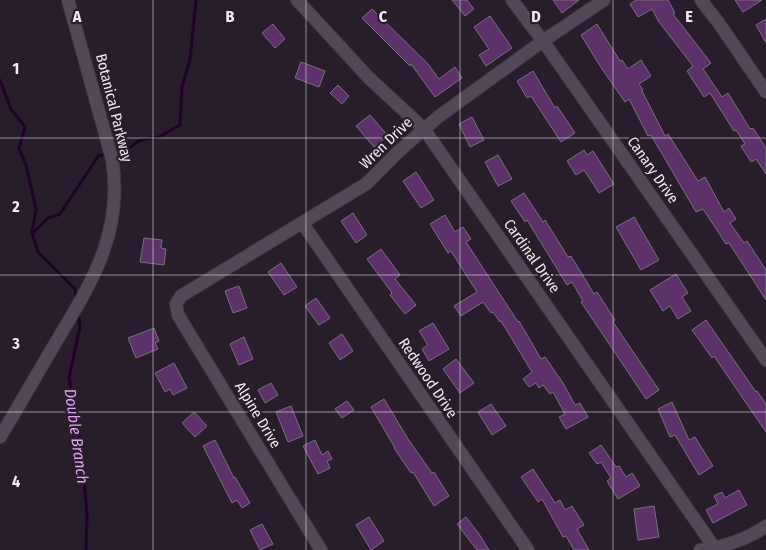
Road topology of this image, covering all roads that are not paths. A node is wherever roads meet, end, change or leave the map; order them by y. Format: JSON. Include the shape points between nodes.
{"nodes":[{"id":1,"x":68,"y":0,"type":"edge"},
{"id":2,"x":297,"y":0,"type":"edge"},
{"id":3,"x":512,"y":0,"type":"edge"},
{"id":4,"x":604,"y":0,"type":"edge"},
{"id":5,"x":701,"y":0,"type":"edge"},
{"id":6,"x":543,"y":41,"type":"junction"},
{"id":7,"x":766,"y":92,"type":"edge"},
{"id":8,"x":424,"y":129,"type":"junction"},
{"id":9,"x":303,"y":224,"type":"junction"},
{"id":10,"x":181,"y":296,"type":"joint"},
{"id":11,"x":766,"y":360,"type":"edge"},
{"id":12,"x":0,"y":437,"type":"edge"},
{"id":13,"x":766,"y":526,"type":"edge"},
{"id":14,"x":715,"y":549,"type":"edge"},
{"id":15,"x":321,"y":550,"type":"edge"},
{"id":16,"x":528,"y":550,"type":"edge"},
{"id":17,"x":700,"y":550,"type":"edge"}],
"edges":[{"from":1,"to":12,"type":"street","name":"Botanical Parkway","via":[[108,141],[115,197],[100,262]]},
{"from":2,"to":8,"type":"street","name":"Cardinal Drive","via":[[369,78]]},
{"from":3,"to":6,"type":"street","name":"Canary Drive"},
{"from":4,"to":6,"type":"street","name":"Wren Drive"},
{"from":5,"to":7,"type":"street"},
{"from":6,"to":8,"type":"street","name":"Wren Drive"},
{"from":6,"to":11,"type":"street","name":"Canary Drive"},
{"from":8,"to":9,"type":"street","name":"Wren Drive","via":[[366,184]]},
{"from":8,"to":14,"type":"street","name":"Cardinal Drive"},
{"from":9,"to":10,"type":"street","name":"Wren Drive"},
{"from":9,"to":16,"type":"street","name":"Redwood Drive"},
{"from":10,"to":15,"type":"street","name":"Alpine Drive","via":[[176,304],[178,316]]},
{"from":13,"to":14,"type":"street","via":[[737,542]]},
{"from":14,"to":17,"type":"street"}]}
